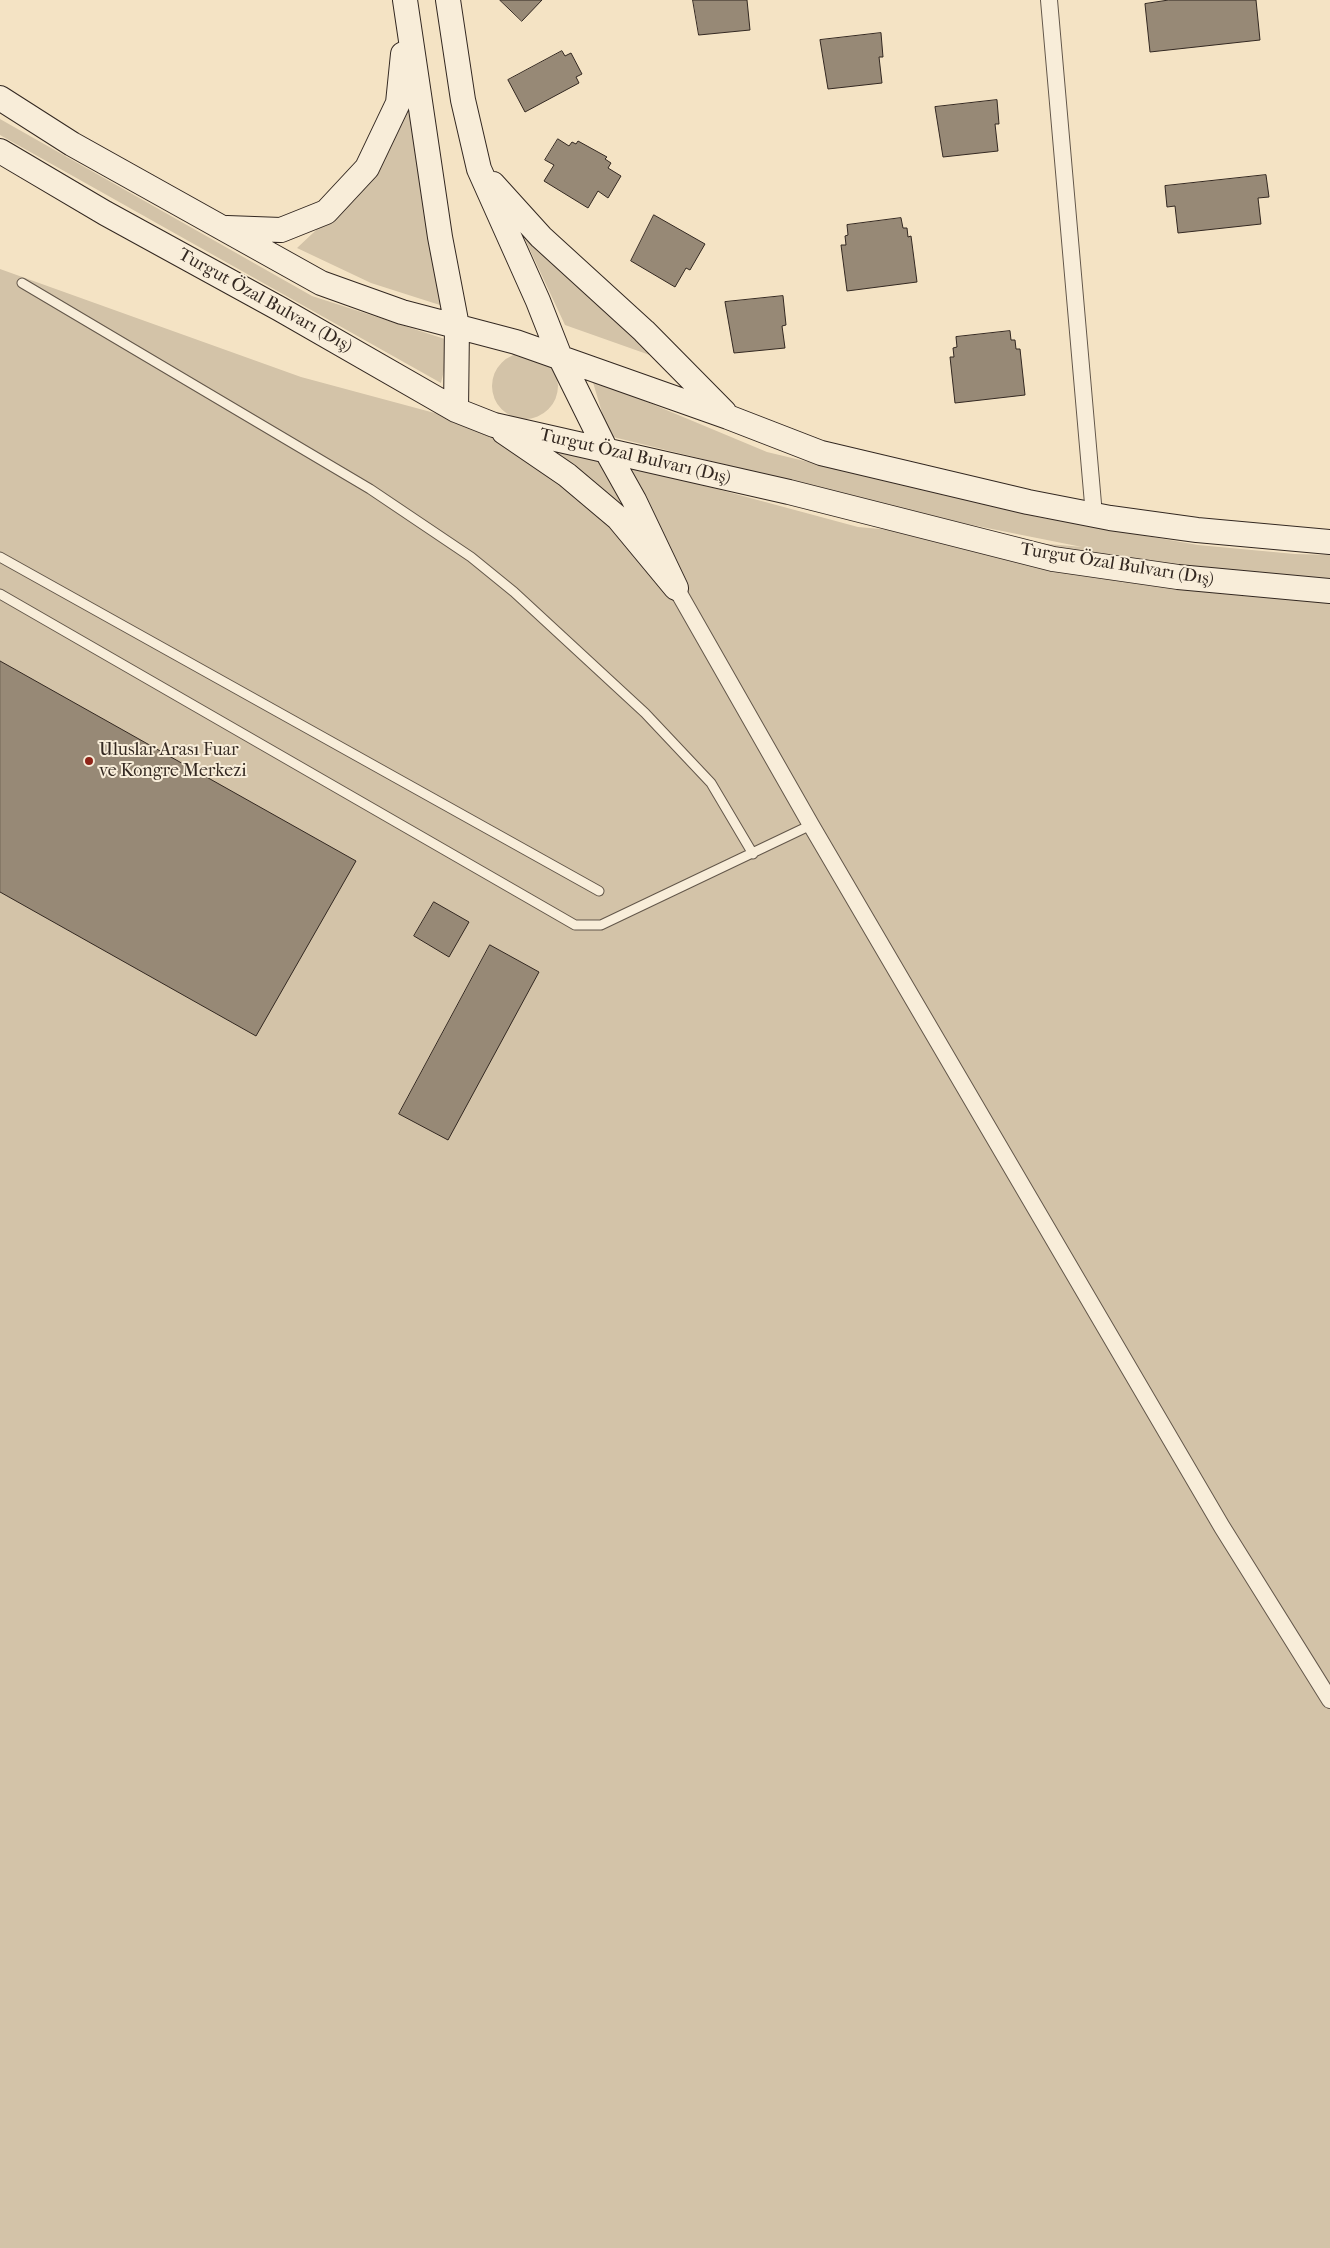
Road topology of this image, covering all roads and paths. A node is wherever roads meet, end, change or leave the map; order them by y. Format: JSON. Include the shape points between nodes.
{"nodes":[{"id":1,"x":448,"y":0,"type":"edge"},
{"id":2,"x":1049,"y":0,"type":"edge"},
{"id":3,"x":406,"y":11,"type":"edge"},
{"id":4,"x":0,"y":98,"type":"edge"},
{"id":5,"x":0,"y":151,"type":"edge"},
{"id":6,"x":480,"y":169,"type":"junction"},
{"id":7,"x":222,"y":228,"type":"junction"},
{"id":8,"x":22,"y":283,"type":"dead end"},
{"id":9,"x":457,"y":326,"type":"junction"},
{"id":10,"x":560,"y":357,"type":"junction"},
{"id":11,"x":456,"y":410,"type":"junction"},
{"id":12,"x":728,"y":417,"type":"junction"},
{"id":13,"x":494,"y":424,"type":"junction"},
{"id":14,"x":606,"y":450,"type":"junction"},
{"id":15,"x":1094,"y":515,"type":"junction"},
{"id":16,"x":1330,"y":542,"type":"edge"},
{"id":17,"x":0,"y":557,"type":"edge"},
{"id":18,"x":676,"y":588,"type":"junction"},
{"id":19,"x":1330,"y":591,"type":"edge"},
{"id":20,"x":0,"y":594,"type":"edge"},
{"id":21,"x":811,"y":824,"type":"junction"},
{"id":22,"x":752,"y":854,"type":"junction"},
{"id":23,"x":599,"y":891,"type":"dead end"},
{"id":24,"x":1330,"y":1700,"type":"edge"}],
"edges":[{"from":1,"to":6,"type":"main road","via":[[463,100]]},
{"from":2,"to":15,"type":"street"},
{"from":3,"to":7,"type":"main road","via":[[398,104],[368,168],[326,212],[281,230]]},
{"from":3,"to":9,"type":"main road","via":[[440,238]]},
{"from":4,"to":7,"type":"main road","via":[[72,144]]},
{"from":5,"to":11,"type":"main road","name":"Turgut Özal Bulvarı (Dış)"},
{"from":6,"to":10,"type":"main road"},
{"from":6,"to":12,"type":"main road","via":[[541,237],[644,331]]},
{"from":7,"to":9,"type":"main road","via":[[321,283],[402,312]]},
{"from":8,"to":22,"type":"lane","via":[[362,484],[471,557],[645,712],[711,784]]},
{"from":9,"to":10,"type":"main road"},
{"from":9,"to":11,"type":"main road"},
{"from":10,"to":12,"type":"main road"},
{"from":10,"to":14,"type":"main road"},
{"from":11,"to":13,"type":"main road","name":"Turgut Özal Bulvarı (Dış)"},
{"from":12,"to":15,"type":"main road","via":[[821,453]]},
{"from":13,"to":14,"type":"main road","name":"Turgut Özal Bulvarı (Dış)"},
{"from":13,"to":18,"type":"main road","via":[[567,475],[618,518]]},
{"from":14,"to":18,"type":"main road"},
{"from":14,"to":19,"type":"main road","name":"Turgut Özal Bulvarı (Dış)","via":[[789,492],[1053,559],[1178,577]]},
{"from":15,"to":16,"type":"main road","via":[[1197,530]]},
{"from":17,"to":23,"type":"lane"},
{"from":18,"to":21,"type":"street"},
{"from":20,"to":22,"type":"lane","via":[[575,925],[602,925]]},
{"from":21,"to":22,"type":"lane"},
{"from":21,"to":24,"type":"street","via":[[1222,1527]]}]}
